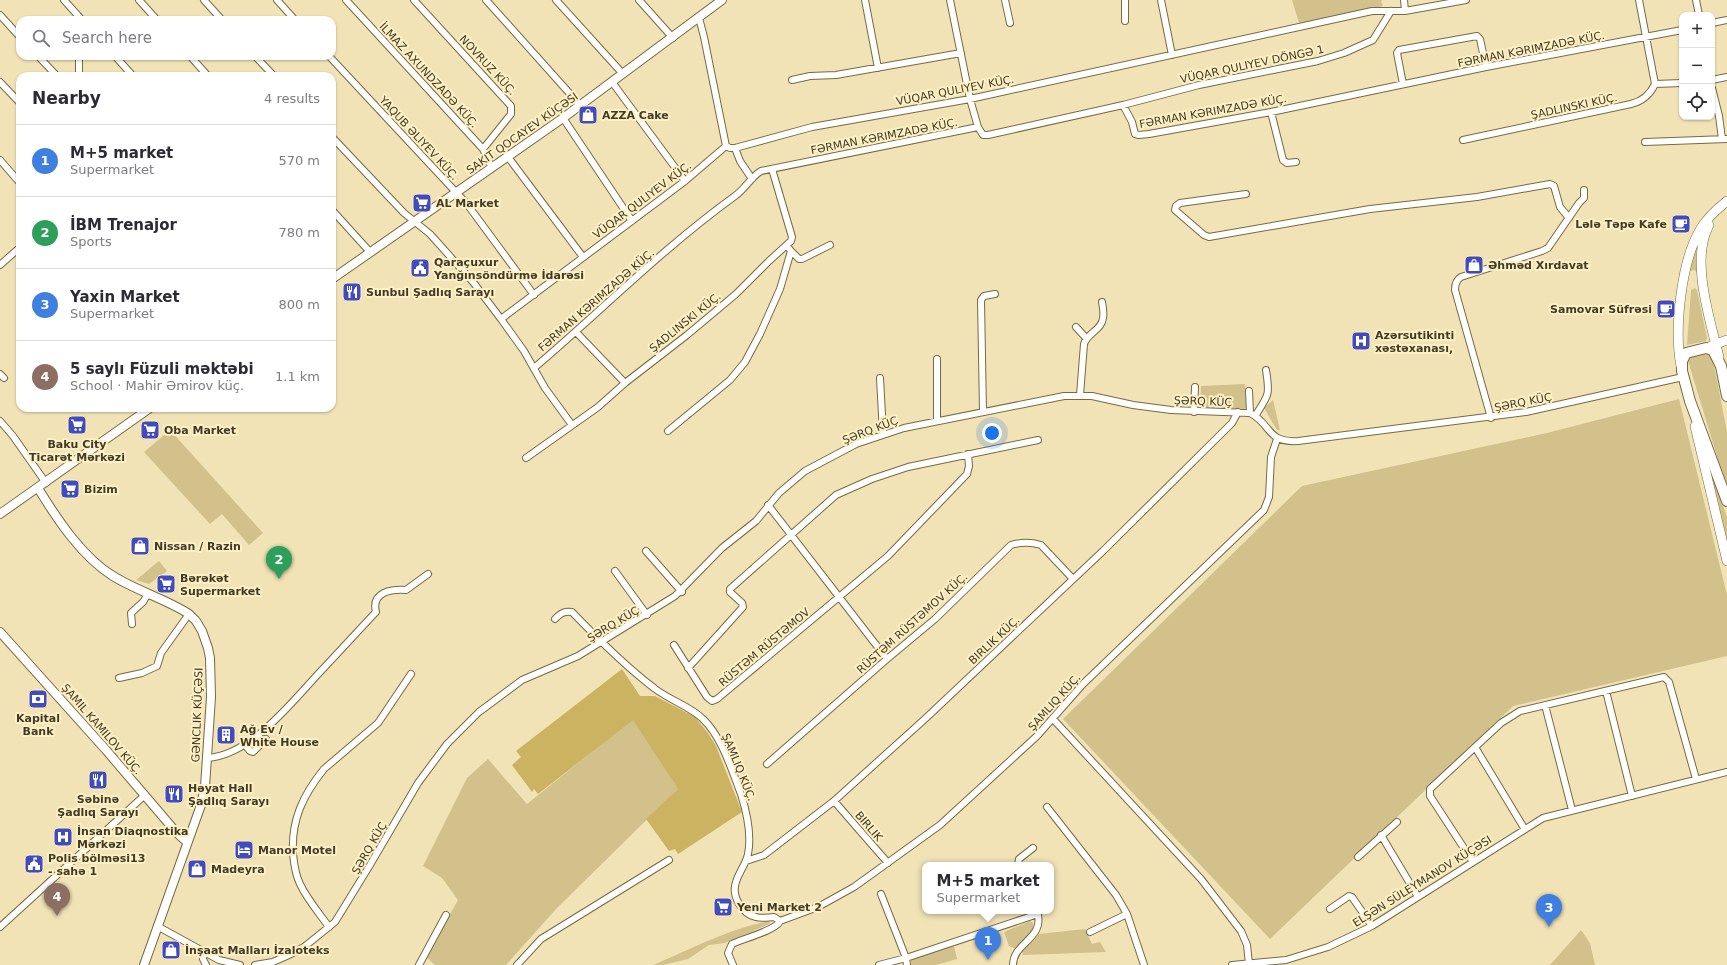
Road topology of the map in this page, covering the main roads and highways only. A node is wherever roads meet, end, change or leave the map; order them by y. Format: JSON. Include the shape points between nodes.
{"nodes":[{"id":1,"x":1724,"y":204,"type":"edge"},
{"id":2,"x":1683,"y":284,"type":"junction"},
{"id":3,"x":1703,"y":285,"type":"junction"},
{"id":4,"x":1727,"y":340,"type":"edge"},
{"id":5,"x":1711,"y":346,"type":"junction"},
{"id":6,"x":1683,"y":374,"type":"junction"},
{"id":7,"x":1727,"y":394,"type":"edge"},
{"id":8,"x":1690,"y":401,"type":"junction"},
{"id":9,"x":1727,"y":501,"type":"edge"},
{"id":10,"x":1727,"y":561,"type":"edge"}],
"edges":[{"from":1,"to":2,"type":"main road","via":[[1703,224],[1696,236]]},
{"from":1,"to":3,"type":"main road","via":[[1706,230],[1702,243]]},
{"from":2,"to":3,"type":"main road","via":[[1686,279],[1693,276]]},
{"from":2,"to":6,"type":"main road","via":[[1679,341]]},
{"from":3,"to":5,"type":"main road"},
{"from":4,"to":5,"type":"main road"},
{"from":5,"to":6,"type":"main road","via":[[1686,353],[1682,361]]},
{"from":5,"to":7,"type":"main road","via":[[1721,366]]},
{"from":6,"to":8,"type":"main road"},
{"from":8,"to":9,"type":"main road"},
{"from":8,"to":10,"type":"main road"}]}
